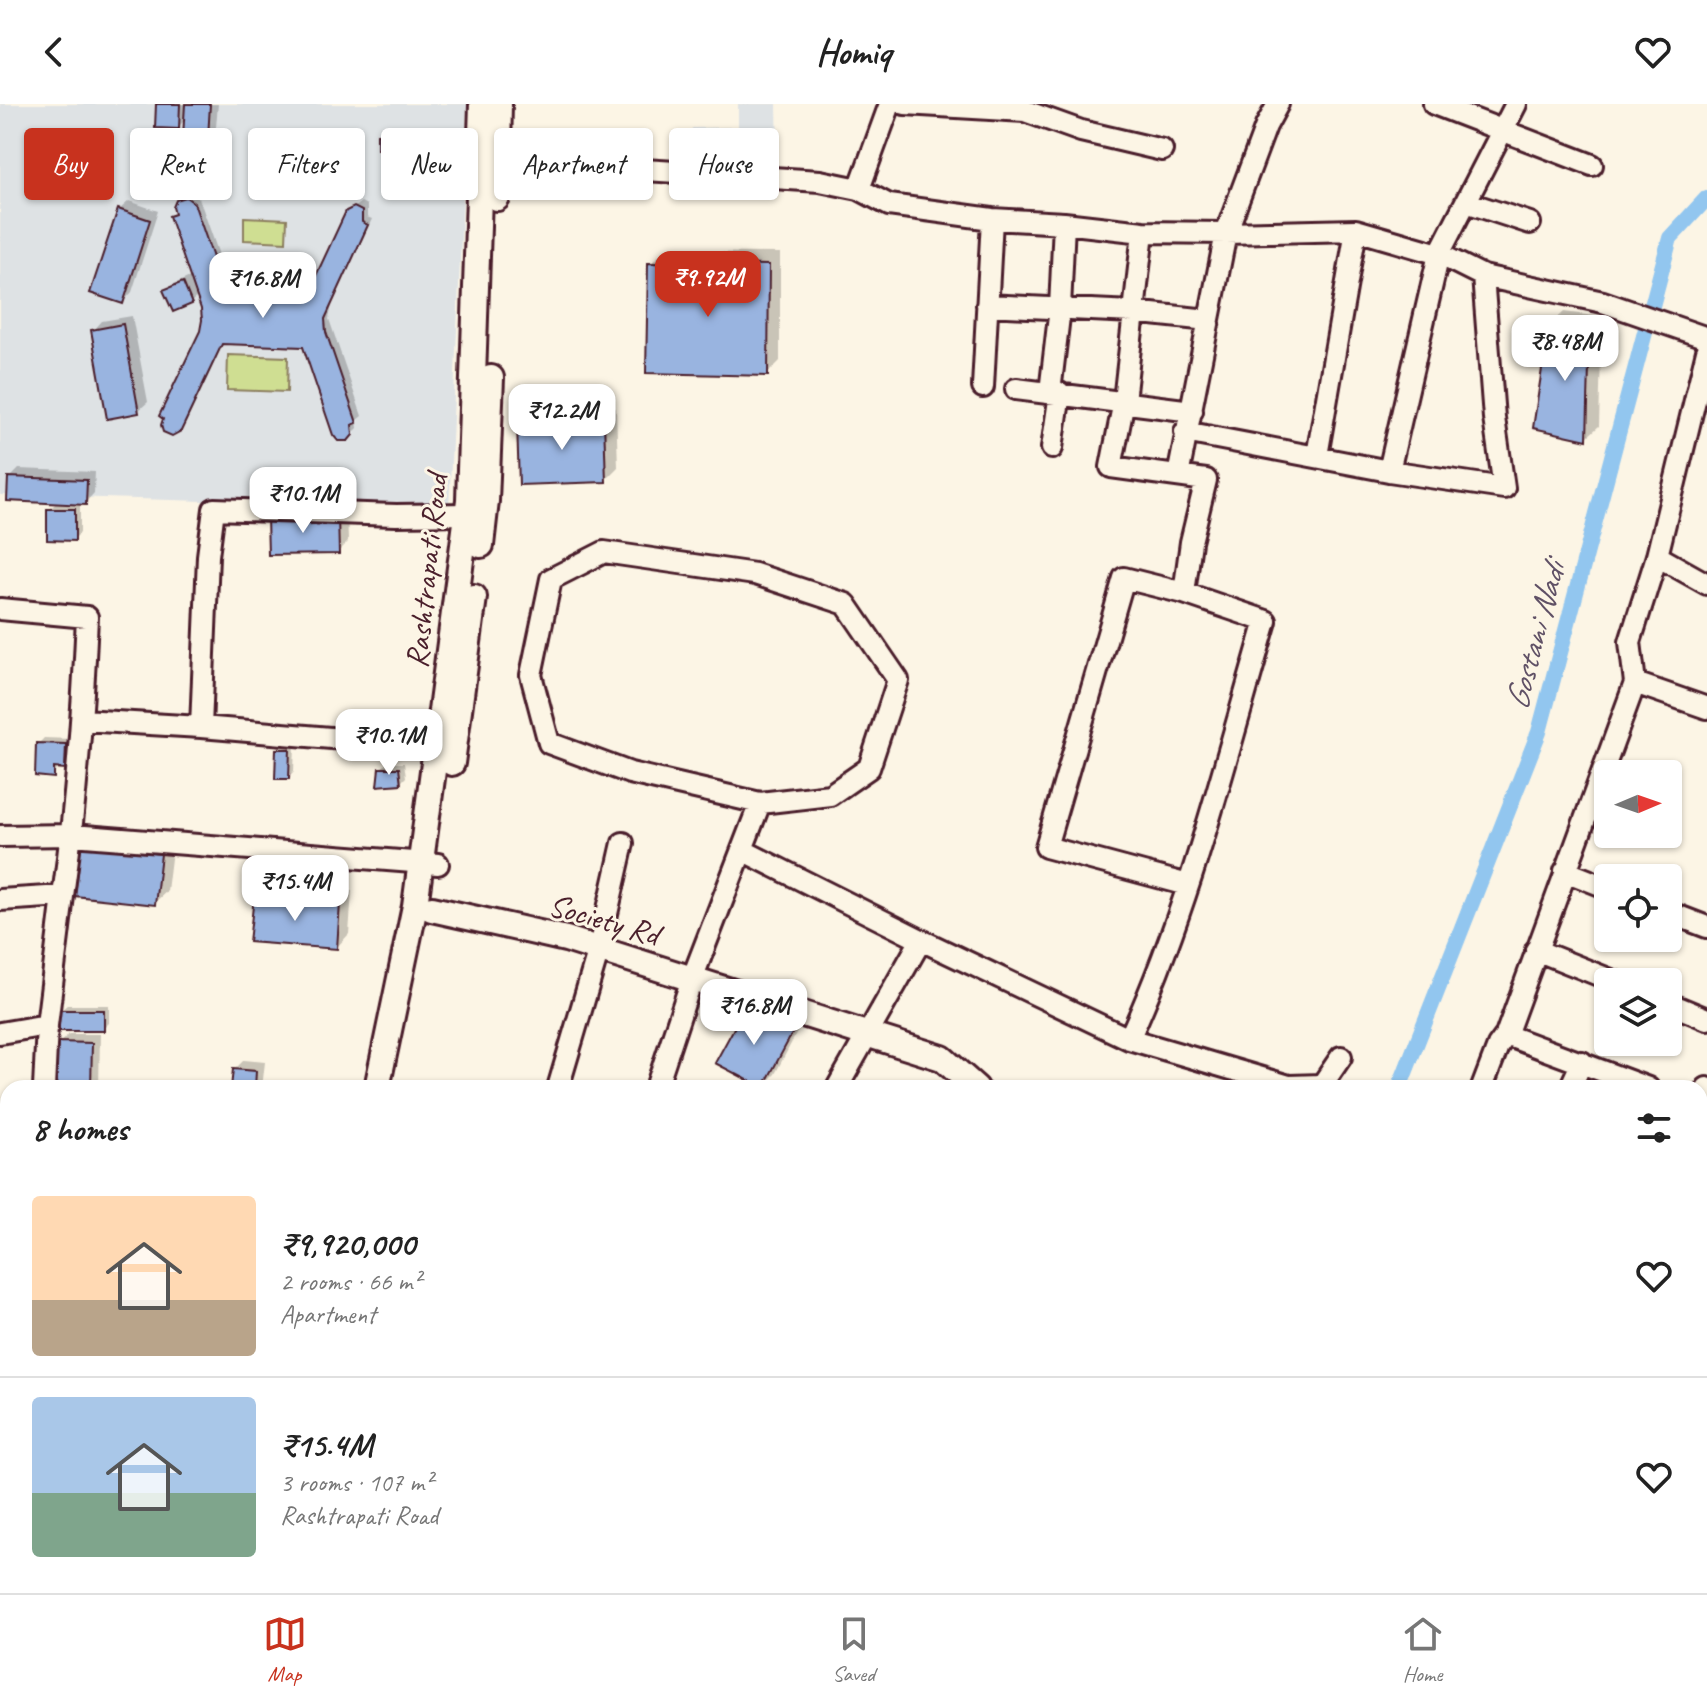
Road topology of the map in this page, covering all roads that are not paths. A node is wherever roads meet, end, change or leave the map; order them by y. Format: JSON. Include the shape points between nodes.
{"nodes":[{"id":1,"x":482,"y":104,"type":"edge"},
{"id":2,"x":499,"y":104,"type":"edge"},
{"id":3,"x":890,"y":104,"type":"edge"},
{"id":4,"x":905,"y":104,"type":"edge"},
{"id":5,"x":1278,"y":104,"type":"edge"},
{"id":6,"x":1434,"y":104,"type":"edge"},
{"id":7,"x":1516,"y":104,"type":"edge"},
{"id":8,"x":499,"y":128,"type":"edge"},
{"id":9,"x":1503,"y":130,"type":"junction"},
{"id":10,"x":1162,"y":150,"type":"dead end"},
{"id":11,"x":1592,"y":165,"type":"dead end"},
{"id":12,"x":653,"y":171,"type":"edge"},
{"id":13,"x":859,"y":189,"type":"junction"},
{"id":14,"x":497,"y":200,"type":"edge"},
{"id":15,"x":1466,"y":202,"type":"junction"},
{"id":16,"x":992,"y":219,"type":"junction"},
{"id":17,"x":1064,"y":223,"type":"junction"},
{"id":18,"x":1530,"y":223,"type":"dead end"},
{"id":19,"x":1356,"y":230,"type":"junction"},
{"id":20,"x":1143,"y":232,"type":"junction"},
{"id":21,"x":1226,"y":233,"type":"junction"},
{"id":22,"x":1439,"y":254,"type":"junction"},
{"id":23,"x":1483,"y":276,"type":"junction"},
{"id":24,"x":987,"y":305,"type":"junction"},
{"id":25,"x":1060,"y":308,"type":"junction"},
{"id":26,"x":1133,"y":312,"type":"junction"},
{"id":27,"x":1208,"y":320,"type":"junction"},
{"id":28,"x":1707,"y":338,"type":"edge"},
{"id":29,"x":1707,"y":351,"type":"edge"},
{"id":30,"x":983,"y":387,"type":"dead end"},
{"id":31,"x":1016,"y":389,"type":"dead end"},
{"id":32,"x":1055,"y":392,"type":"junction"},
{"id":33,"x":1124,"y":401,"type":"junction"},
{"id":34,"x":1192,"y":411,"type":"junction"},
{"id":35,"x":1185,"y":432,"type":"junction"},
{"id":36,"x":1052,"y":448,"type":"dead end"},
{"id":37,"x":1317,"y":456,"type":"junction"},
{"id":38,"x":1389,"y":471,"type":"junction"},
{"id":39,"x":1178,"y":476,"type":"junction"},
{"id":40,"x":468,"y":514,"type":"junction"},
{"id":41,"x":1657,"y":556,"type":"junction"},
{"id":42,"x":1707,"y":584,"type":"edge"},
{"id":43,"x":1184,"y":593,"type":"junction"},
{"id":44,"x":0,"y":609,"type":"edge"},
{"id":45,"x":1635,"y":683,"type":"junction"},
{"id":46,"x":1707,"y":708,"type":"edge"},
{"id":47,"x":82,"y":720,"type":"junction"},
{"id":48,"x":201,"y":727,"type":"junction"},
{"id":49,"x":438,"y":747,"type":"junction"},
{"id":50,"x":760,"y":803,"type":"junction"},
{"id":51,"x":72,"y":835,"type":"junction"},
{"id":52,"x":0,"y":836,"type":"edge"},
{"id":53,"x":623,"y":843,"type":"dead end"},
{"id":54,"x":742,"y":850,"type":"junction"},
{"id":55,"x":430,"y":864,"type":"junction"},
{"id":56,"x":1565,"y":871,"type":"junction"},
{"id":57,"x":1594,"y":882,"type":"edge"},
{"id":58,"x":1188,"y":885,"type":"junction"},
{"id":59,"x":63,"y":896,"type":"junction"},
{"id":60,"x":0,"y":900,"type":"edge"},
{"id":61,"x":432,"y":909,"type":"junction"},
{"id":62,"x":1682,"y":917,"type":"edge"},
{"id":63,"x":1707,"y":927,"type":"edge"},
{"id":64,"x":921,"y":940,"type":"junction"},
{"id":65,"x":599,"y":949,"type":"junction"},
{"id":66,"x":1536,"y":950,"type":"junction"},
{"id":67,"x":1594,"y":973,"type":"edge"},
{"id":68,"x":692,"y":979,"type":"junction"},
{"id":69,"x":1682,"y":1009,"type":"edge"},
{"id":70,"x":1707,"y":1019,"type":"edge"},
{"id":71,"x":47,"y":1025,"type":"junction"},
{"id":72,"x":0,"y":1033,"type":"edge"},
{"id":73,"x":870,"y":1035,"type":"junction"},
{"id":74,"x":1506,"y":1035,"type":"junction"},
{"id":75,"x":1129,"y":1039,"type":"junction"},
{"id":76,"x":1341,"y":1057,"type":"dead end"},
{"id":77,"x":1582,"y":1062,"type":"junction"},
{"id":78,"x":44,"y":1080,"type":"edge"},
{"id":79,"x":379,"y":1080,"type":"edge"},
{"id":80,"x":396,"y":1080,"type":"edge"},
{"id":81,"x":560,"y":1080,"type":"edge"},
{"id":82,"x":659,"y":1080,"type":"edge"},
{"id":83,"x":842,"y":1080,"type":"edge"},
{"id":84,"x":967,"y":1080,"type":"edge"},
{"id":85,"x":1269,"y":1080,"type":"edge"},
{"id":86,"x":1325,"y":1080,"type":"edge"},
{"id":87,"x":1485,"y":1080,"type":"edge"},
{"id":88,"x":1574,"y":1080,"type":"edge"},
{"id":89,"x":1628,"y":1080,"type":"edge"}],
"edges":[{"from":1,"to":40,"type":"street","name":"Rashtrapati Road"},
{"from":2,"to":8,"type":"street","name":"Rashtrapati Road"},
{"from":3,"to":13,"type":"street"},
{"from":4,"to":10,"type":"street","via":[[1025,111]]},
{"from":5,"to":21,"type":"street"},
{"from":6,"to":9,"type":"street"},
{"from":7,"to":9,"type":"street"},
{"from":9,"to":11,"type":"street"},
{"from":9,"to":15,"type":"street"},
{"from":12,"to":13,"type":"street","via":[[820,181]]},
{"from":13,"to":16,"type":"street","via":[[889,205]]},
{"from":14,"to":55,"type":"street","name":"Rashtrapati Road","via":[[486,501]]},
{"from":15,"to":18,"type":"street"},
{"from":15,"to":22,"type":"street"},
{"from":16,"to":17,"type":"street"},
{"from":16,"to":24,"type":"street"},
{"from":17,"to":20,"type":"street"},
{"from":17,"to":25,"type":"street"},
{"from":19,"to":21,"type":"street"},
{"from":19,"to":22,"type":"street"},
{"from":19,"to":37,"type":"street"},
{"from":20,"to":21,"type":"street"},
{"from":20,"to":26,"type":"street"},
{"from":21,"to":27,"type":"street"},
{"from":22,"to":23,"type":"street"},
{"from":22,"to":38,"type":"street"},
{"from":23,"to":28,"type":"street","via":[[1603,302]]},
{"from":23,"to":38,"type":"street","via":[[1504,488]]},
{"from":24,"to":25,"type":"street"},
{"from":24,"to":30,"type":"street"},
{"from":25,"to":26,"type":"street"},
{"from":25,"to":32,"type":"street"},
{"from":26,"to":27,"type":"street"},
{"from":26,"to":33,"type":"street"},
{"from":27,"to":34,"type":"street"},
{"from":29,"to":41,"type":"street"},
{"from":31,"to":32,"type":"street"},
{"from":32,"to":33,"type":"street"},
{"from":32,"to":36,"type":"street"},
{"from":33,"to":34,"type":"street"},
{"from":33,"to":39,"type":"street","via":[[1111,467]]},
{"from":34,"to":35,"type":"street"},
{"from":35,"to":37,"type":"street"},
{"from":35,"to":39,"type":"street"},
{"from":37,"to":38,"type":"street"},
{"from":39,"to":43,"type":"street","via":[[1206,480]]},
{"from":40,"to":48,"type":"street","via":[[214,509]]},
{"from":40,"to":49,"type":"street","name":"Rashtrapati Road"},
{"from":41,"to":42,"type":"street"},
{"from":41,"to":45,"type":"street","via":[[1630,642]]},
{"from":43,"to":58,"type":"street","via":[[1266,621]]},
{"from":43,"to":58,"type":"street","via":[[1124,578],[1046,847]]},
{"from":44,"to":47,"type":"street","via":[[87,617]]},
{"from":45,"to":46,"type":"street"},
{"from":45,"to":56,"type":"street"},
{"from":47,"to":48,"type":"street"},
{"from":47,"to":51,"type":"street"},
{"from":48,"to":49,"type":"street"},
{"from":49,"to":55,"type":"street","name":"Rashtrapati Road"},
{"from":50,"to":50,"type":"street","via":[[830,795],[869,768],[898,680],[846,604],[755,574],[604,552],[551,579],[531,675],[549,743],[630,773]]},
{"from":50,"to":54,"type":"street"},
{"from":51,"to":52,"type":"street"},
{"from":51,"to":55,"type":"street"},
{"from":51,"to":59,"type":"street"},
{"from":53,"to":65,"type":"street"},
{"from":54,"to":64,"type":"street"},
{"from":54,"to":68,"type":"street"},
{"from":55,"to":61,"type":"street","name":"Rashtrapati Road"},
{"from":55,"to":79,"type":"street","name":"Rashtrapati Road","via":[[415,906]]},
{"from":56,"to":57,"type":"street"},
{"from":56,"to":66,"type":"street"},
{"from":58,"to":75,"type":"street"},
{"from":59,"to":60,"type":"street"},
{"from":59,"to":71,"type":"street"},
{"from":61,"to":65,"type":"street","name":"Society Rd"},
{"from":61,"to":80,"type":"street","name":"Rashtrapati Road"},
{"from":62,"to":63,"type":"street"},
{"from":64,"to":73,"type":"street"},
{"from":64,"to":75,"type":"street"},
{"from":65,"to":68,"type":"street","name":"Society Rd"},
{"from":65,"to":81,"type":"street"},
{"from":66,"to":67,"type":"street"},
{"from":66,"to":74,"type":"street"},
{"from":68,"to":73,"type":"street","name":"Society Rd"},
{"from":68,"to":82,"type":"street"},
{"from":69,"to":70,"type":"street"},
{"from":71,"to":72,"type":"street"},
{"from":71,"to":78,"type":"street"},
{"from":73,"to":83,"type":"street"},
{"from":73,"to":84,"type":"street","name":"Society Rd","via":[[942,1058]]},
{"from":74,"to":77,"type":"street"},
{"from":74,"to":87,"type":"street"},
{"from":75,"to":85,"type":"street"},
{"from":76,"to":86,"type":"street"},
{"from":77,"to":88,"type":"street"},
{"from":77,"to":89,"type":"street"}]}
